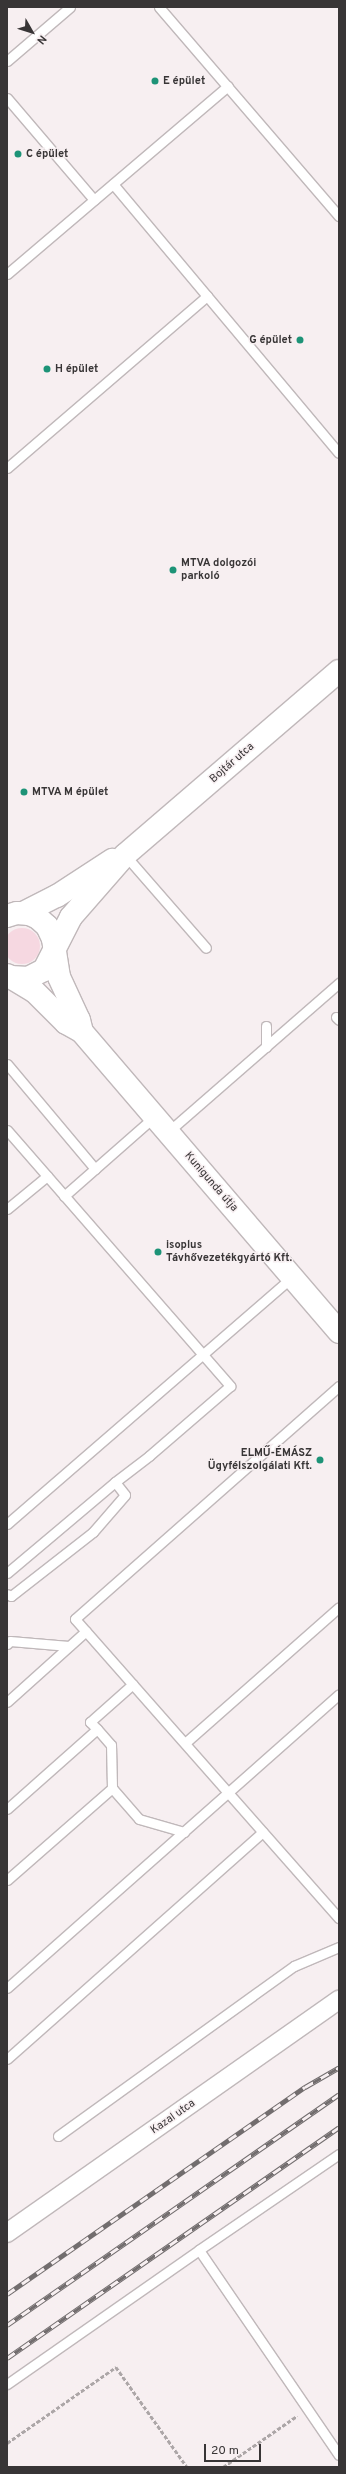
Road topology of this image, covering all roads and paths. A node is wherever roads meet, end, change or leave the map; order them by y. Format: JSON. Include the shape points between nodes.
{"nodes":[{"id":1,"x":70,"y":7,"type":"edge"},
{"id":2,"x":159,"y":7,"type":"edge"},
{"id":3,"x":7,"y":61,"type":"edge"},
{"id":4,"x":228,"y":86,"type":"junction"},
{"id":5,"x":7,"y":98,"type":"edge"},
{"id":6,"x":113,"y":184,"type":"junction"},
{"id":7,"x":94,"y":200,"type":"junction"},
{"id":8,"x":339,"y":216,"type":"edge"},
{"id":9,"x":7,"y":274,"type":"edge"},
{"id":10,"x":207,"y":296,"type":"junction"},
{"id":11,"x":339,"y":453,"type":"edge"},
{"id":12,"x":7,"y":468,"type":"edge"},
{"id":13,"x":339,"y":671,"type":"edge"},
{"id":14,"x":124,"y":855,"type":"junction"},
{"id":15,"x":12,"y":913,"type":"edge"},
{"id":16,"x":206,"y":948,"type":"dead end"},
{"id":17,"x":54,"y":949,"type":"junction"},
{"id":18,"x":8,"y":977,"type":"edge"},
{"id":19,"x":339,"y":983,"type":"edge"},
{"id":20,"x":266,"y":1026,"type":"dead end"},
{"id":21,"x":82,"y":1032,"type":"junction"},
{"id":22,"x":266,"y":1047,"type":"junction"},
{"id":23,"x":7,"y":1064,"type":"edge"},
{"id":24,"x":162,"y":1124,"type":"junction"},
{"id":25,"x":7,"y":1130,"type":"edge"},
{"id":26,"x":94,"y":1169,"type":"junction"},
{"id":27,"x":47,"y":1176,"type":"junction"},
{"id":28,"x":64,"y":1196,"type":"junction"},
{"id":29,"x":8,"y":1206,"type":"edge"},
{"id":30,"x":292,"y":1277,"type":"junction"},
{"id":31,"x":339,"y":1332,"type":"edge"},
{"id":32,"x":202,"y":1354,"type":"junction"},
{"id":33,"x":338,"y":1390,"type":"edge"},
{"id":34,"x":115,"y":1482,"type":"junction"},
{"id":35,"x":7,"y":1524,"type":"edge"},
{"id":36,"x":7,"y":1573,"type":"edge"},
{"id":37,"x":7,"y":1594,"type":"edge"},
{"id":38,"x":339,"y":1607,"type":"edge"},
{"id":39,"x":86,"y":1631,"type":"junction"},
{"id":40,"x":7,"y":1644,"type":"edge"},
{"id":41,"x":69,"y":1646,"type":"junction"},
{"id":42,"x":132,"y":1684,"type":"junction"},
{"id":43,"x":339,"y":1694,"type":"edge"},
{"id":44,"x":7,"y":1702,"type":"edge"},
{"id":45,"x":97,"y":1729,"type":"junction"},
{"id":46,"x":185,"y":1743,"type":"junction"},
{"id":47,"x":112,"y":1788,"type":"junction"},
{"id":48,"x":228,"y":1792,"type":"junction"},
{"id":49,"x":7,"y":1809,"type":"edge"},
{"id":50,"x":184,"y":1832,"type":"junction"},
{"id":51,"x":264,"y":1832,"type":"junction"},
{"id":52,"x":7,"y":1880,"type":"edge"},
{"id":53,"x":339,"y":1918,"type":"edge"},
{"id":54,"x":339,"y":1947,"type":"edge"},
{"id":55,"x":7,"y":1988,"type":"edge"},
{"id":56,"x":339,"y":2000,"type":"edge"},
{"id":57,"x":7,"y":2059,"type":"edge"},
{"id":58,"x":58,"y":2136,"type":"dead end"},
{"id":59,"x":339,"y":2154,"type":"edge"},
{"id":60,"x":7,"y":2233,"type":"edge"},
{"id":61,"x":199,"y":2250,"type":"junction"},
{"id":62,"x":7,"y":2384,"type":"edge"},
{"id":63,"x":307,"y":2408,"type":"junction"},
{"id":64,"x":7,"y":2444,"type":"edge"},
{"id":65,"x":339,"y":2454,"type":"edge"},
{"id":66,"x":187,"y":2467,"type":"edge"},
{"id":67,"x":223,"y":2467,"type":"edge"}],
"edges":[{"from":1,"to":3,"type":"lane"},
{"from":2,"to":4,"type":"lane"},
{"from":4,"to":6,"type":"lane"},
{"from":4,"to":8,"type":"lane"},
{"from":5,"to":7,"type":"lane"},
{"from":6,"to":7,"type":"lane"},
{"from":6,"to":10,"type":"lane"},
{"from":7,"to":9,"type":"lane"},
{"from":10,"to":11,"type":"lane"},
{"from":10,"to":12,"type":"lane"},
{"from":13,"to":14,"type":"street","name":"Bojtár utca"},
{"from":14,"to":15,"type":"street","name":"Bojtár utca","via":[[104,862],[57,896]]},
{"from":14,"to":16,"type":"lane"},
{"from":14,"to":17,"type":"street","name":"Bojtár utca","via":[[71,917]]},
{"from":15,"to":17,"type":"street","name":"Kunigunda útja","via":[[38,918],[47,926]]},
{"from":17,"to":18,"type":"street","name":"Bojtár utca","via":[[49,963],[38,974],[28,978]]},
{"from":17,"to":21,"type":"street","name":"Kunigunda útja","via":[[59,977]]},
{"from":18,"to":21,"type":"street","name":"Kunigunda útja","via":[[34,991],[66,1023]]},
{"from":19,"to":22,"type":"lane"},
{"from":20,"to":22,"type":"lane"},
{"from":21,"to":24,"type":"street","name":"Kunigunda útja"},
{"from":22,"to":24,"type":"lane"},
{"from":23,"to":26,"type":"lane"},
{"from":24,"to":26,"type":"lane"},
{"from":24,"to":30,"type":"street","name":"Kunigunda útja"},
{"from":25,"to":27,"type":"lane"},
{"from":26,"to":28,"type":"lane"},
{"from":27,"to":28,"type":"lane"},
{"from":27,"to":29,"type":"lane"},
{"from":28,"to":32,"type":"lane"},
{"from":30,"to":31,"type":"street","name":"Kunigunda útja"},
{"from":30,"to":32,"type":"lane"},
{"from":32,"to":34,"type":"lane","via":[[230,1386]]},
{"from":32,"to":35,"type":"lane"},
{"from":33,"to":39,"type":"lane","via":[[75,1619]]},
{"from":34,"to":36,"type":"lane"},
{"from":34,"to":37,"type":"lane","via":[[125,1495],[93,1532],[11,1596]]},
{"from":38,"to":46,"type":"lane"},
{"from":39,"to":41,"type":"lane"},
{"from":39,"to":42,"type":"lane"},
{"from":40,"to":41,"type":"lane","via":[[10,1642]]},
{"from":41,"to":44,"type":"lane"},
{"from":42,"to":45,"type":"lane","via":[[90,1722]]},
{"from":42,"to":46,"type":"lane"},
{"from":43,"to":48,"type":"lane"},
{"from":45,"to":47,"type":"lane","via":[[111,1745]]},
{"from":45,"to":49,"type":"lane"},
{"from":46,"to":48,"type":"lane"},
{"from":47,"to":50,"type":"lane","via":[[139,1820]]},
{"from":47,"to":52,"type":"lane"},
{"from":48,"to":50,"type":"lane"},
{"from":48,"to":51,"type":"lane"},
{"from":50,"to":55,"type":"lane"},
{"from":51,"to":53,"type":"lane"},
{"from":51,"to":57,"type":"lane"},
{"from":54,"to":58,"type":"lane","via":[[294,1966]]},
{"from":56,"to":60,"type":"street","name":"Kazal utca"},
{"from":59,"to":61,"type":"lane"},
{"from":61,"to":62,"type":"lane"},
{"from":61,"to":63,"type":"lane"},
{"from":63,"to":65,"type":"lane"},
{"from":63,"to":67,"type":"path"},
{"from":64,"to":66,"type":"path","via":[[116,2367]]}]}
